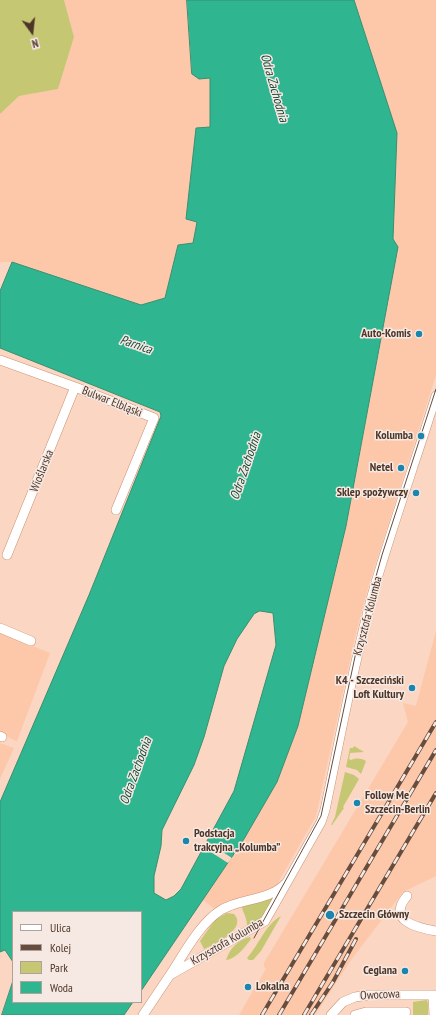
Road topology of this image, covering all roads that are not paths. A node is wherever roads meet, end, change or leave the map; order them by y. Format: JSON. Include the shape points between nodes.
{"nodes":[{"id":1,"x":0,"y":360,"type":"edge"},
{"id":2,"x":75,"y":387,"type":"junction"},
{"id":3,"x":436,"y":396,"type":"edge"},
{"id":4,"x":116,"y":510,"type":"dead end"},
{"id":5,"x":7,"y":555,"type":"dead end"},
{"id":6,"x":0,"y":628,"type":"edge"},
{"id":7,"x":31,"y":641,"type":"dead end"},
{"id":8,"x":288,"y":880,"type":"junction"},
{"id":9,"x":407,"y":896,"type":"dead end"},
{"id":10,"x":436,"y":931,"type":"edge"},
{"id":11,"x":170,"y":975,"type":"junction"},
{"id":12,"x":406,"y":994,"type":"junction"},
{"id":13,"x":435,"y":995,"type":"edge"},
{"id":14,"x":406,"y":1013,"type":"edge"},
{"id":15,"x":143,"y":1015,"type":"edge"},
{"id":16,"x":331,"y":1015,"type":"edge"},
{"id":17,"x":355,"y":1015,"type":"edge"},
{"id":18,"x":434,"y":1015,"type":"edge"}],
"edges":[{"from":1,"to":2,"type":"street","name":"Bulwar Elbląski"},
{"from":2,"to":4,"type":"street","name":"Bulwar Elbląski","via":[[154,418]]},
{"from":2,"to":5,"type":"street","name":"Wioślarska"},
{"from":3,"to":8,"type":"street","name":"Krzysztofa Kolumba","via":[[371,599],[324,814]]},
{"from":6,"to":7,"type":"street"},
{"from":8,"to":11,"type":"street","name":"Krzysztofa Kolumba","via":[[266,920]]},
{"from":8,"to":11,"type":"street","name":"Krzysztofa Kolumba","via":[[275,891],[220,910],[194,938]]},
{"from":9,"to":10,"type":"street","via":[[402,903],[401,911],[408,923]]},
{"from":11,"to":15,"type":"street","name":"Krzysztofa Kolumba"},
{"from":12,"to":13,"type":"street","name":"Owocowa"},
{"from":12,"to":14,"type":"street"},
{"from":12,"to":16,"type":"street","name":"Owocowa","via":[[354,996],[343,1002]]},
{"from":13,"to":18,"type":"street"},
{"from":14,"to":17,"type":"street","via":[[366,1012]]}]}
